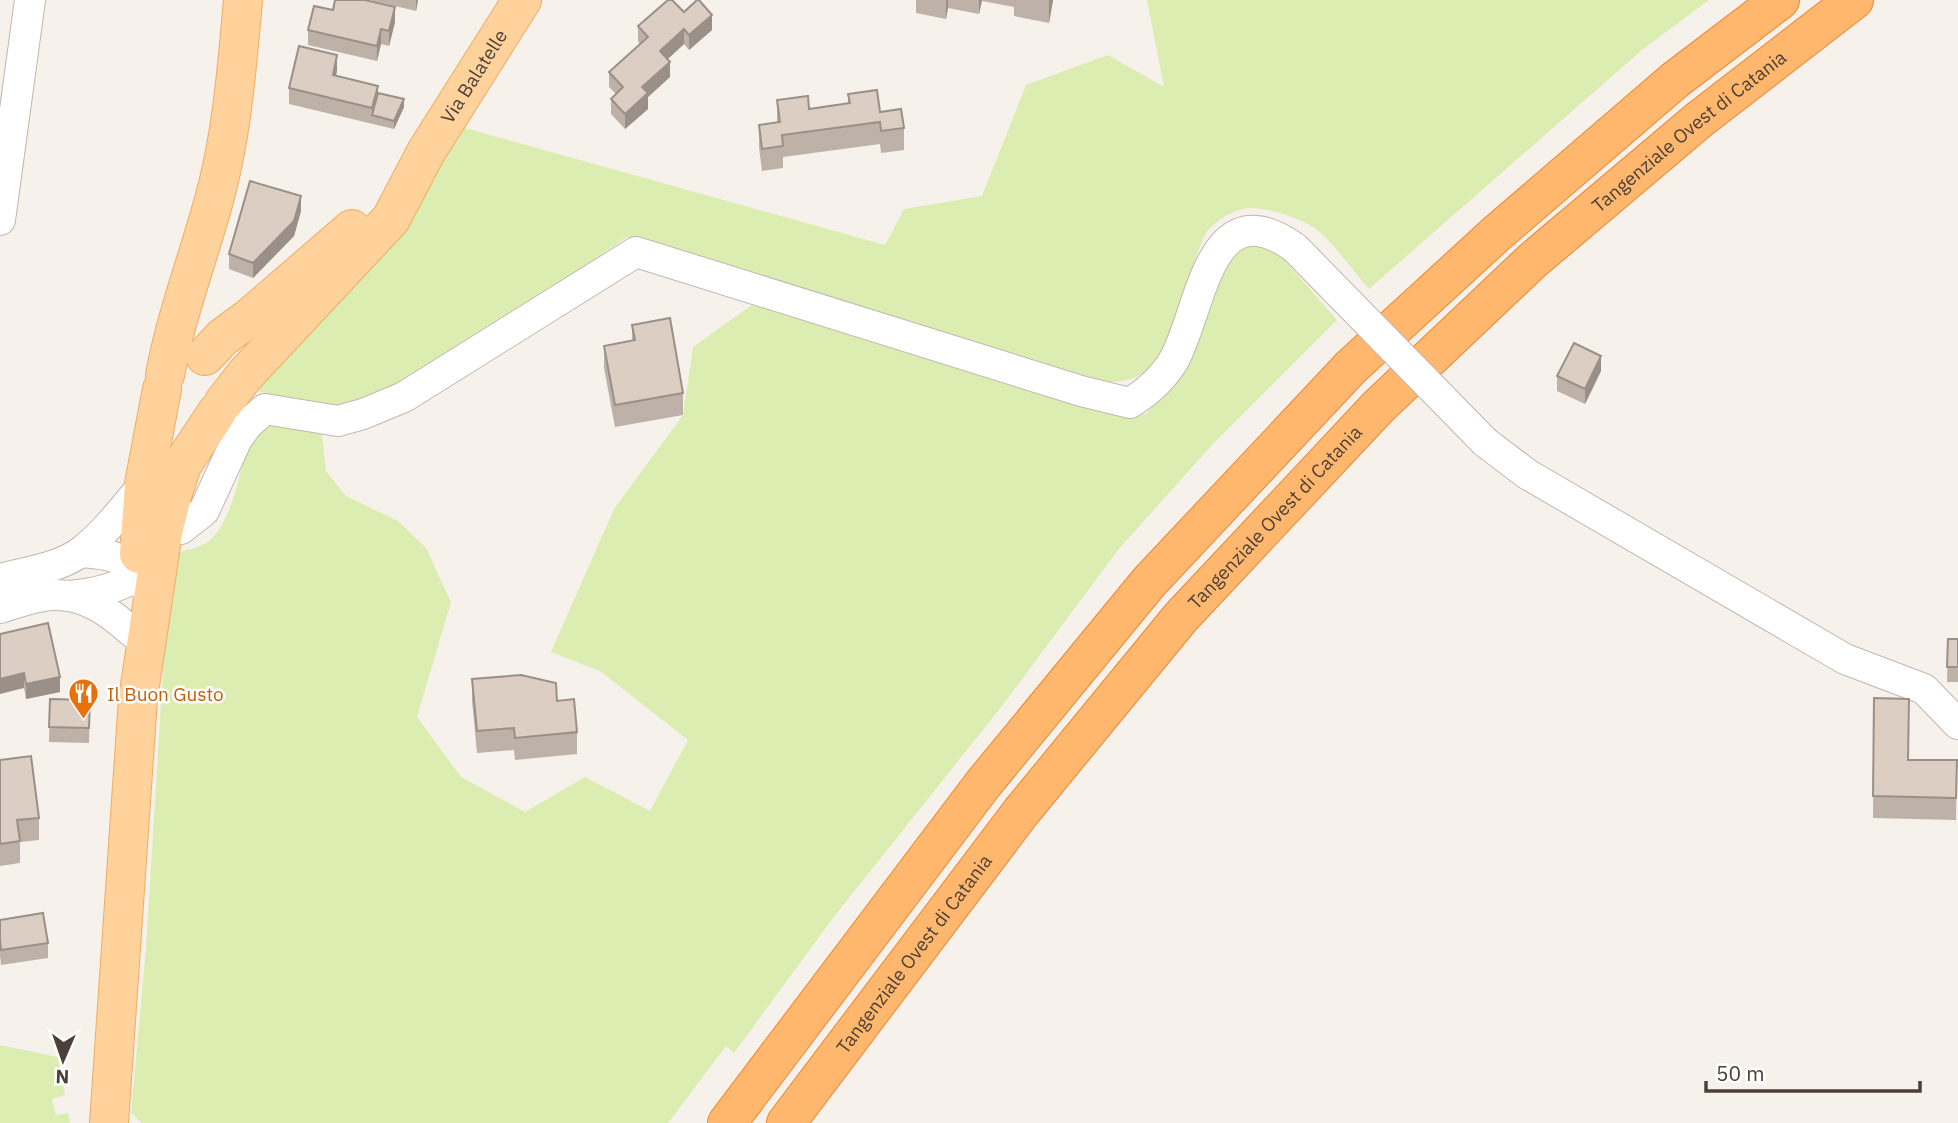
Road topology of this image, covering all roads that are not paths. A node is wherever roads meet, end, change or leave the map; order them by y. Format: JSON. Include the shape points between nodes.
{"nodes":[{"id":1,"x":30,"y":0,"type":"edge"},
{"id":2,"x":243,"y":0,"type":"edge"},
{"id":3,"x":522,"y":0,"type":"edge"},
{"id":4,"x":1780,"y":0,"type":"edge"},
{"id":5,"x":1854,"y":0,"type":"edge"},
{"id":6,"x":426,"y":152,"type":"junction"},
{"id":7,"x":214,"y":200,"type":"junction"},
{"id":8,"x":0,"y":220,"type":"edge"},
{"id":9,"x":207,"y":298,"type":"junction"},
{"id":10,"x":249,"y":318,"type":"junction"},
{"id":11,"x":205,"y":356,"type":"junction"},
{"id":12,"x":164,"y":382,"type":"junction"},
{"id":13,"x":221,"y":407,"type":"junction"},
{"id":14,"x":144,"y":484,"type":"junction"},
{"id":15,"x":81,"y":552,"type":"junction"},
{"id":16,"x":154,"y":565,"type":"junction"},
{"id":17,"x":0,"y":579,"type":"edge"},
{"id":18,"x":69,"y":596,"type":"junction"},
{"id":19,"x":0,"y":608,"type":"edge"},
{"id":20,"x":133,"y":633,"type":"junction"},
{"id":21,"x":138,"y":699,"type":"junction"},
{"id":22,"x":1958,"y":724,"type":"edge"},
{"id":23,"x":109,"y":1123,"type":"edge"},
{"id":24,"x":727,"y":1123,"type":"edge"},
{"id":25,"x":786,"y":1123,"type":"edge"}],
"edges":[{"from":1,"to":8,"type":"street"},
{"from":2,"to":7,"type":"main road","via":[[230,120]]},
{"from":3,"to":6,"type":"main road","name":"Via Balatelle"},
{"from":4,"to":24,"type":"highway","via":[[1675,80],[1496,234],[1351,367],[1296,425],[1149,582],[983,783]]},
{"from":5,"to":25,"type":"highway","name":"Tangenziale Ovest di Catania","via":[[1700,119],[1532,261],[1378,407],[1164,638],[1021,812]]},
{"from":6,"to":10,"type":"main road","via":[[362,221]]},
{"from":6,"to":13,"type":"main road","via":[[391,219],[245,375]]},
{"from":7,"to":9,"type":"main road"},
{"from":7,"to":12,"type":"main road","via":[[172,335]]},
{"from":9,"to":10,"type":"main road","via":[[229,317]]},
{"from":9,"to":11,"type":"main road"},
{"from":10,"to":11,"type":"main road"},
{"from":11,"to":12,"type":"main road","via":[[179,359]]},
{"from":11,"to":13,"type":"main road","via":[[225,374],[228,393]]},
{"from":12,"to":13,"type":"main road","via":[[166,403],[176,414],[197,420]]},
{"from":12,"to":14,"type":"main road"},
{"from":13,"to":16,"type":"main road","via":[[182,465]]},
{"from":14,"to":15,"type":"street"},
{"from":14,"to":16,"type":"main road"},
{"from":15,"to":16,"type":"street"},
{"from":15,"to":17,"type":"street"},
{"from":16,"to":18,"type":"street","via":[[107,588]]},
{"from":16,"to":20,"type":"main road"},
{"from":16,"to":21,"type":"main road"},
{"from":16,"to":22,"type":"street","bridge":true,"via":[[181,529],[204,511],[237,439],[265,409],[338,421],[394,401],[636,252],[1081,391],[1130,402],[1161,379],[1175,357],[1212,261],[1227,240],[1245,230],[1265,231],[1295,248],[1485,442],[1527,474],[1844,659],[1924,689]]},
{"from":18,"to":19,"type":"street","via":[[54,594]]},
{"from":18,"to":20,"type":"street","via":[[95,603]]},
{"from":20,"to":21,"type":"main road"},
{"from":21,"to":23,"type":"main road"}]}
